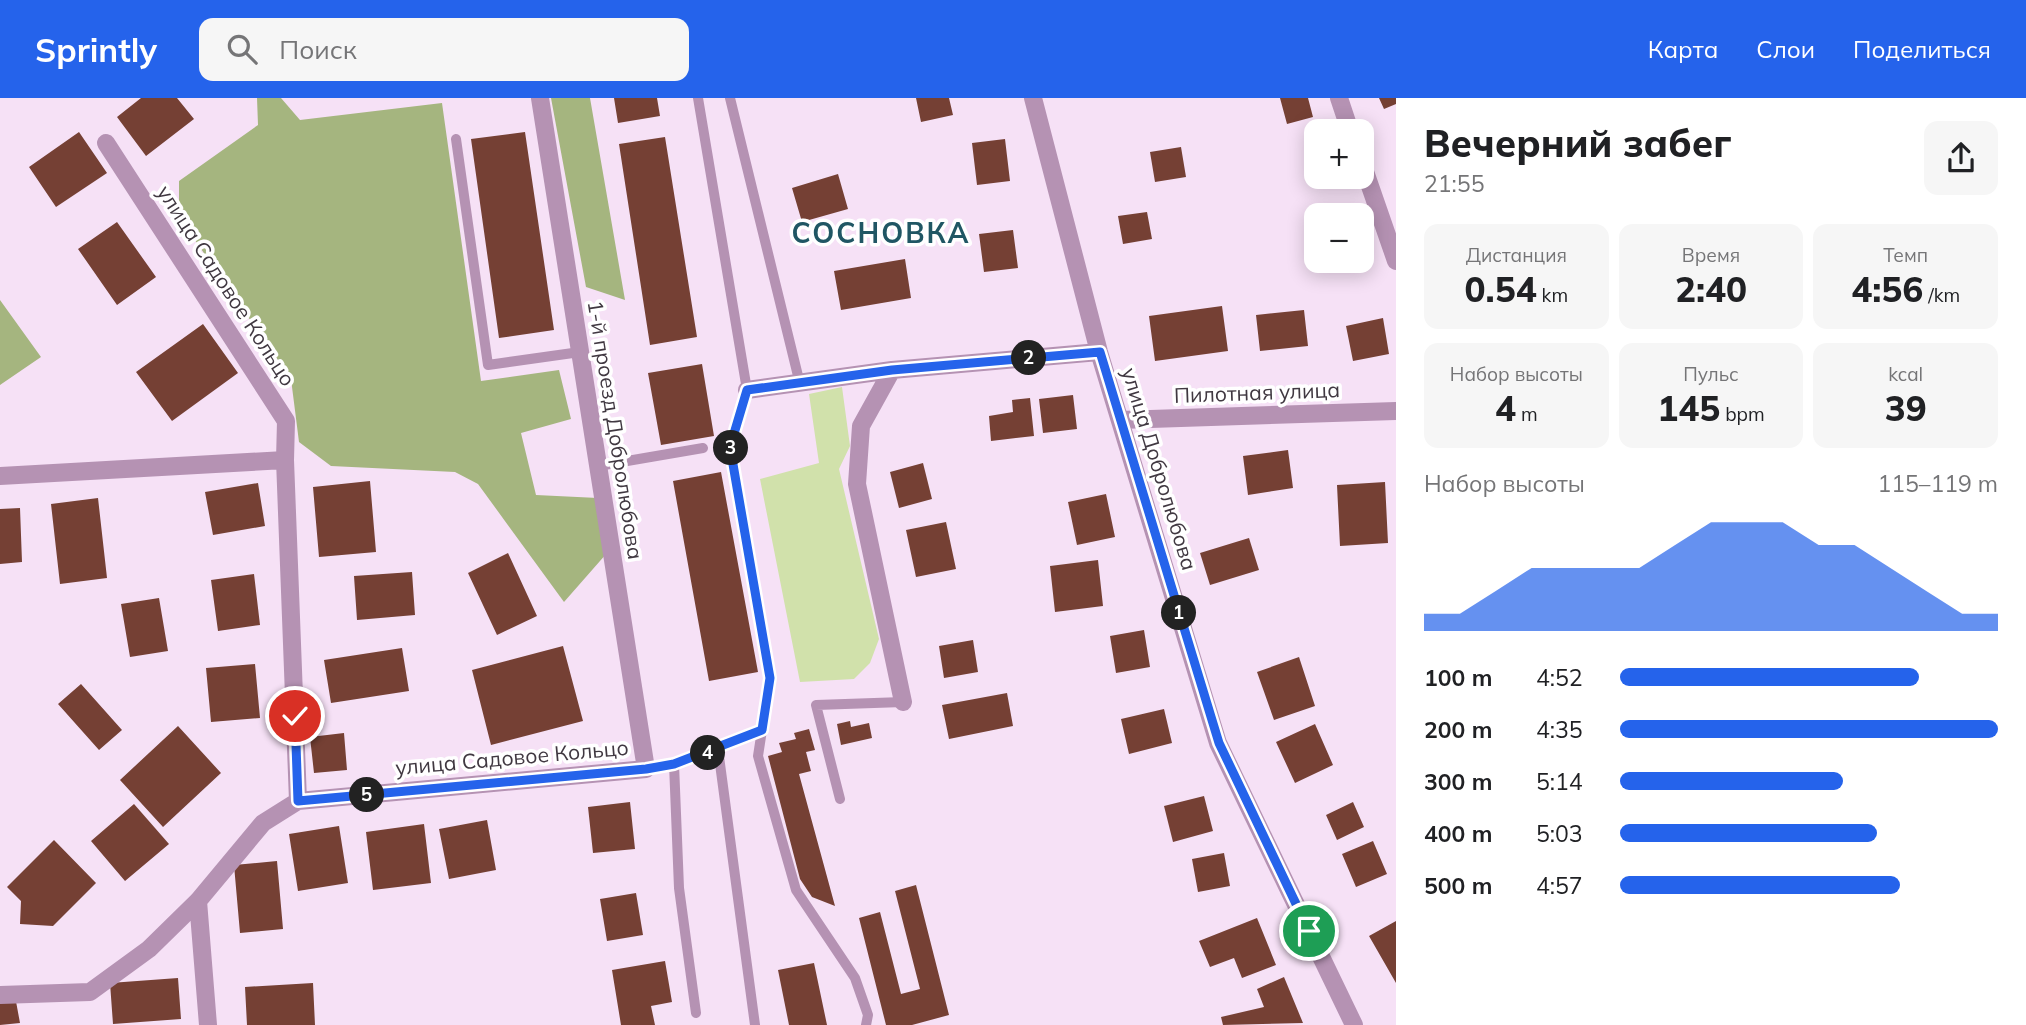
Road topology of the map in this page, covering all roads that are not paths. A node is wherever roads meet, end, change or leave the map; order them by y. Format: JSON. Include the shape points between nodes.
{"nodes":[{"id":1,"x":540,"y":98,"type":"edge"},
{"id":2,"x":698,"y":98,"type":"edge"},
{"id":3,"x":730,"y":98,"type":"edge"},
{"id":4,"x":1033,"y":98,"type":"edge"},
{"id":5,"x":1339,"y":98,"type":"edge"},
{"id":6,"x":1346,"y":119,"type":"edge"},
{"id":7,"x":456,"y":139,"type":"dead end"},
{"id":8,"x":106,"y":143,"type":"dead end"},
{"id":9,"x":1371,"y":189,"type":"edge"},
{"id":10,"x":1396,"y":261,"type":"edge"},
{"id":11,"x":580,"y":352,"type":"junction"},
{"id":12,"x":1100,"y":352,"type":"junction"},
{"id":13,"x":892,"y":370,"type":"junction"},
{"id":14,"x":800,"y":384,"type":"junction"},
{"id":15,"x":747,"y":390,"type":"junction"},
{"id":16,"x":1396,"y":411,"type":"edge"},
{"id":17,"x":1120,"y":420,"type":"junction"},
{"id":18,"x":703,"y":448,"type":"dead end"},
{"id":19,"x":285,"y":460,"type":"junction"},
{"id":20,"x":598,"y":466,"type":"junction"},
{"id":21,"x":0,"y":476,"type":"edge"},
{"id":22,"x":903,"y":702,"type":"joint"},
{"id":23,"x":762,"y":730,"type":"junction"},
{"id":24,"x":718,"y":749,"type":"junction"},
{"id":25,"x":674,"y":764,"type":"junction"},
{"id":26,"x":646,"y":769,"type":"junction"},
{"id":27,"x":840,"y":799,"type":"dead end"},
{"id":28,"x":298,"y":801,"type":"junction"},
{"id":29,"x":198,"y":901,"type":"junction"},
{"id":30,"x":0,"y":995,"type":"edge"},
{"id":31,"x":696,"y":1013,"type":"dead end"},
{"id":32,"x":208,"y":1025,"type":"edge"},
{"id":33,"x":755,"y":1025,"type":"edge"},
{"id":34,"x":866,"y":1025,"type":"edge"},
{"id":35,"x":1354,"y":1025,"type":"edge"}],
"edges":[{"from":1,"to":11,"type":"street","name":"1-й проезд Добролюбова"},
{"from":2,"to":15,"type":"lane"},
{"from":3,"to":14,"type":"lane"},
{"from":4,"to":12,"type":"street","name":"улица Добролюбова"},
{"from":5,"to":6,"type":"street"},
{"from":7,"to":11,"type":"lane","via":[[488,365]]},
{"from":8,"to":19,"type":"street","name":"улица Садовое Кольцо","via":[[286,421]]},
{"from":9,"to":10,"type":"street"},
{"from":11,"to":20,"type":"street","name":"1-й проезд Добролюбова"},
{"from":12,"to":13,"type":"street","name":"улица Добролюбова"},
{"from":12,"to":17,"type":"street","name":"улица Добролюбова"},
{"from":13,"to":14,"type":"street","name":"улица Добролюбова"},
{"from":13,"to":22,"type":"street","via":[[861,426],[857,484]]},
{"from":14,"to":15,"type":"street","name":"улица Добролюбова"},
{"from":15,"to":23,"type":"lane","via":[[730,447],[770,678]]},
{"from":16,"to":17,"type":"street","name":"Пилотная улица"},
{"from":17,"to":35,"type":"street","name":"улица Добролюбова","via":[[1219,743]]},
{"from":18,"to":20,"type":"lane"},
{"from":19,"to":21,"type":"street"},
{"from":19,"to":28,"type":"street","name":"улица Садовое Кольцо"},
{"from":20,"to":26,"type":"street","name":"1-й проезд Добролюбова"},
{"from":22,"to":27,"type":"lane","via":[[816,705]]},
{"from":23,"to":24,"type":"lane"},
{"from":23,"to":34,"type":"lane","via":[[758,756],[796,890],[855,978],[868,1015]]},
{"from":24,"to":25,"type":"lane"},
{"from":24,"to":33,"type":"lane"},
{"from":25,"to":26,"type":"lane"},
{"from":25,"to":31,"type":"lane","via":[[679,888]]},
{"from":26,"to":28,"type":"street","name":"улица Садовое Кольцо"},
{"from":28,"to":29,"type":"street","name":"улица Садовое Кольцо","via":[[263,823]]},
{"from":29,"to":30,"type":"street","name":"улица Садовое Кольцо","via":[[149,950],[90,992]]},
{"from":29,"to":32,"type":"street"}]}
